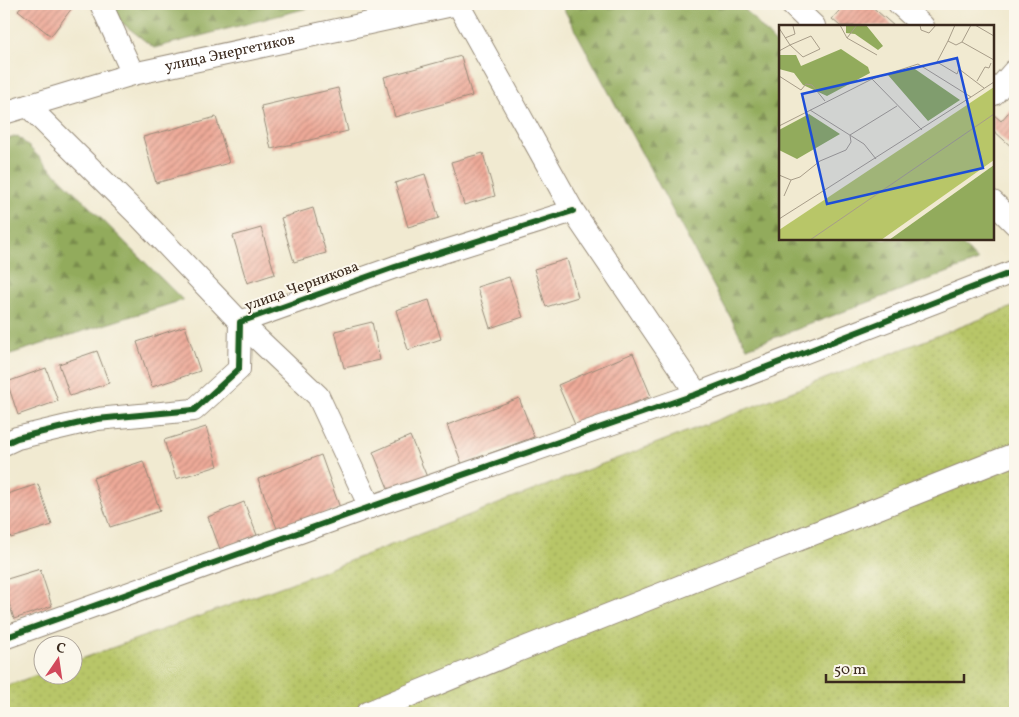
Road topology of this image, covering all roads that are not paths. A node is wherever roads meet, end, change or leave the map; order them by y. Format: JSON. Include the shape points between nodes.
{"nodes":[{"id":1,"x":101,"y":4,"type":"edge"},
{"id":2,"x":458,"y":4,"type":"edge"},
{"id":3,"x":790,"y":4,"type":"edge"},
{"id":4,"x":899,"y":4,"type":"edge"},
{"id":5,"x":813,"y":25,"type":"edge"},
{"id":6,"x":922,"y":25,"type":"edge"},
{"id":7,"x":1015,"y":72,"type":"edge"},
{"id":8,"x":133,"y":74,"type":"junction"},
{"id":9,"x":994,"y":94,"type":"edge"},
{"id":10,"x":28,"y":106,"type":"junction"},
{"id":11,"x":4,"y":113,"type":"edge"},
{"id":12,"x":994,"y":203,"type":"edge"},
{"id":13,"x":573,"y":211,"type":"junction"},
{"id":14,"x":1015,"y":224,"type":"edge"},
{"id":15,"x":1015,"y":271,"type":"edge"},
{"id":16,"x":240,"y":322,"type":"junction"},
{"id":17,"x":697,"y":394,"type":"junction"},
{"id":18,"x":4,"y":444,"type":"edge"},
{"id":19,"x":1015,"y":454,"type":"edge"},
{"id":20,"x":370,"y":507,"type":"junction"},
{"id":21,"x":4,"y":638,"type":"edge"},
{"id":22,"x":367,"y":713,"type":"edge"}],
"edges":[{"from":1,"to":8,"type":"street"},
{"from":2,"to":8,"type":"street","name":"улица Энергетиков"},
{"from":2,"to":13,"type":"street"},
{"from":3,"to":5,"type":"street"},
{"from":4,"to":6,"type":"street"},
{"from":7,"to":9,"type":"street"},
{"from":8,"to":10,"type":"street","name":"улица Энергетиков"},
{"from":10,"to":11,"type":"street","name":"улица Энергетиков"},
{"from":10,"to":16,"type":"street","name":"улица Черникова"},
{"from":12,"to":14,"type":"street"},
{"from":13,"to":16,"type":"street","name":"улица Черникова","via":[[395,267]]},
{"from":13,"to":17,"type":"street"},
{"from":15,"to":17,"type":"street"},
{"from":16,"to":18,"type":"street","name":"улица Черникова","via":[[238,369],[194,410],[97,419]]},
{"from":16,"to":20,"type":"street","name":"улица Черникова","via":[[318,396]]},
{"from":17,"to":20,"type":"street"},
{"from":19,"to":22,"type":"street"},
{"from":20,"to":21,"type":"street"}]}
